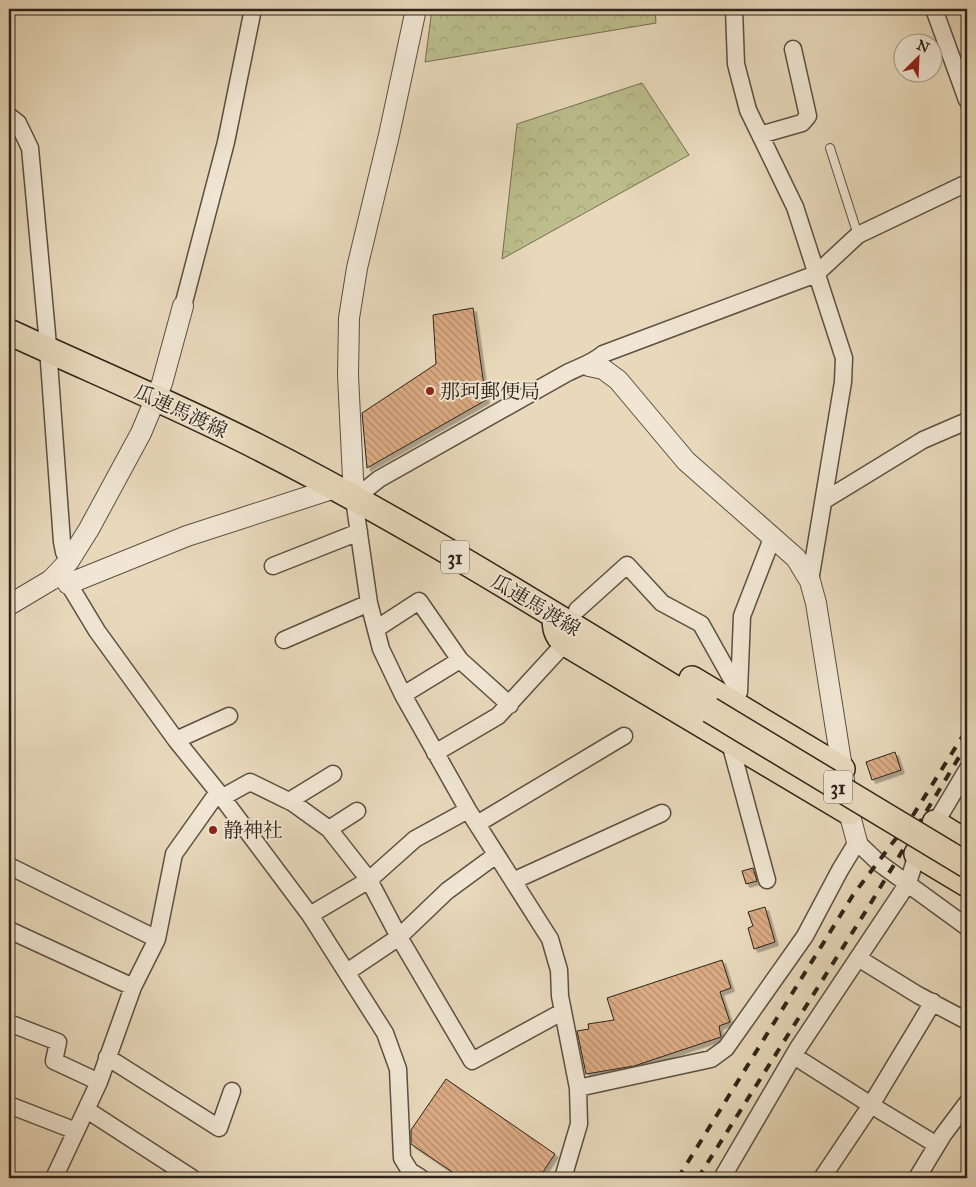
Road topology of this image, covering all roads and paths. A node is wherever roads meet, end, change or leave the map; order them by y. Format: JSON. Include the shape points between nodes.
{"nodes":[{"id":1,"x":253,"y":9,"type":"edge"},
{"id":2,"x":416,"y":9,"type":"edge"},
{"id":3,"x":734,"y":9,"type":"edge"},
{"id":4,"x":934,"y":9,"type":"edge"},
{"id":5,"x":793,"y":49,"type":"dead end"},
{"id":6,"x":967,"y":100,"type":"edge"},
{"id":7,"x":9,"y":116,"type":"edge"},
{"id":8,"x":760,"y":135,"type":"junction"},
{"id":9,"x":830,"y":148,"type":"dead end"},
{"id":10,"x":967,"y":184,"type":"edge"},
{"id":11,"x":858,"y":235,"type":"junction"},
{"id":12,"x":816,"y":274,"type":"junction"},
{"id":13,"x":183,"y":306,"type":"joint"},
{"id":14,"x":9,"y":332,"type":"edge"},
{"id":15,"x":48,"y":350,"type":"junction"},
{"id":16,"x":589,"y":366,"type":"junction"},
{"id":17,"x":155,"y":398,"type":"junction"},
{"id":18,"x":967,"y":421,"type":"edge"},
{"id":19,"x":345,"y":493,"type":"junction"},
{"id":20,"x":824,"y":500,"type":"junction"},
{"id":21,"x":359,"y":532,"type":"junction"},
{"id":22,"x":773,"y":536,"type":"junction"},
{"id":23,"x":273,"y":566,"type":"dead end"},
{"id":24,"x":66,"y":572,"type":"junction"},
{"id":25,"x":810,"y":581,"type":"junction"},
{"id":26,"x":370,"y":603,"type":"junction"},
{"id":27,"x":9,"y":605,"type":"edge"},
{"id":28,"x":566,"y":613,"type":"junction"},
{"id":29,"x":376,"y":630,"type":"junction"},
{"id":30,"x":284,"y":640,"type":"dead end"},
{"id":31,"x":564,"y":643,"type":"junction"},
{"id":32,"x":460,"y":660,"type":"junction"},
{"id":33,"x":402,"y":695,"type":"junction"},
{"id":34,"x":741,"y":701,"type":"junction"},
{"id":35,"x":510,"y":705,"type":"junction"},
{"id":36,"x":228,"y":716,"type":"dead end"},
{"id":37,"x":624,"y":736,"type":"dead end"},
{"id":38,"x":176,"y":740,"type":"junction"},
{"id":39,"x":730,"y":743,"type":"junction"},
{"id":40,"x":435,"y":753,"type":"junction"},
{"id":41,"x":842,"y":769,"type":"junction"},
{"id":42,"x":967,"y":770,"type":"edge"},
{"id":43,"x":333,"y":774,"type":"dead end"},
{"id":44,"x":220,"y":795,"type":"junction"},
{"id":45,"x":289,"y":801,"type":"junction"},
{"id":46,"x":357,"y":810,"type":"dead end"},
{"id":47,"x":849,"y":812,"type":"junction"},
{"id":48,"x":662,"y":813,"type":"dead end"},
{"id":49,"x":473,"y":817,"type":"junction"},
{"id":50,"x":935,"y":824,"type":"junction"},
{"id":51,"x":329,"y":829,"type":"junction"},
{"id":52,"x":857,"y":842,"type":"junction"},
{"id":53,"x":967,"y":843,"type":"edge"},
{"id":54,"x":917,"y":854,"type":"junction"},
{"id":55,"x":496,"y":856,"type":"junction"},
{"id":56,"x":967,"y":865,"type":"edge"},
{"id":57,"x":9,"y":866,"type":"edge"},
{"id":58,"x":369,"y":880,"type":"junction"},
{"id":59,"x":767,"y":880,"type":"dead end"},
{"id":60,"x":513,"y":881,"type":"junction"},
{"id":61,"x":908,"y":883,"type":"junction"},
{"id":62,"x":967,"y":884,"type":"edge"},
{"id":63,"x":310,"y":915,"type":"junction"},
{"id":64,"x":967,"y":927,"type":"edge"},
{"id":65,"x":9,"y":930,"type":"edge"},
{"id":66,"x":399,"y":937,"type":"junction"},
{"id":67,"x":157,"y":940,"type":"junction"},
{"id":68,"x":858,"y":958,"type":"junction"},
{"id":69,"x":347,"y":972,"type":"junction"},
{"id":70,"x":133,"y":988,"type":"junction"},
{"id":71,"x":933,"y":1002,"type":"junction"},
{"id":72,"x":562,"y":1012,"type":"junction"},
{"id":73,"x":967,"y":1020,"type":"edge"},
{"id":74,"x":9,"y":1023,"type":"edge"},
{"id":75,"x":794,"y":1056,"type":"junction"},
{"id":76,"x":107,"y":1057,"type":"junction"},
{"id":77,"x":99,"y":1082,"type":"junction"},
{"id":78,"x":578,"y":1088,"type":"junction"},
{"id":79,"x":232,"y":1091,"type":"dead end"},
{"id":80,"x":967,"y":1103,"type":"edge"},
{"id":81,"x":9,"y":1105,"type":"edge"},
{"id":82,"x":871,"y":1105,"type":"junction"},
{"id":83,"x":86,"y":1110,"type":"junction"},
{"id":84,"x":76,"y":1131,"type":"junction"},
{"id":85,"x":937,"y":1145,"type":"junction"},
{"id":86,"x":922,"y":1176,"type":"edge"},
{"id":87,"x":54,"y":1178,"type":"edge"},
{"id":88,"x":192,"y":1178,"type":"edge"},
{"id":89,"x":421,"y":1178,"type":"edge"},
{"id":90,"x":563,"y":1178,"type":"edge"},
{"id":91,"x":722,"y":1178,"type":"edge"},
{"id":92,"x":822,"y":1178,"type":"edge"}],
"edges":[{"from":1,"to":13,"type":"street","via":[[226,142]]},
{"from":2,"to":19,"type":"street","via":[[348,318]]},
{"from":3,"to":8,"type":"street","via":[[736,64],[748,110]]},
{"from":4,"to":6,"type":"street"},
{"from":5,"to":8,"type":"street","via":[[808,116],[802,123]]},
{"from":7,"to":15,"type":"street","via":[[18,124],[30,148]]},
{"from":8,"to":12,"type":"street","via":[[795,207]]},
{"from":9,"to":11,"type":"lane"},
{"from":10,"to":11,"type":"street"},
{"from":11,"to":12,"type":"street"},
{"from":12,"to":16,"type":"street","via":[[604,354]]},
{"from":12,"to":20,"type":"street","via":[[844,358]]},
{"from":13,"to":17,"type":"street"},
{"from":14,"to":15,"type":"main road","name":"瓜連馬渡線","number":"31"},
{"from":15,"to":17,"type":"main road","name":"瓜連馬渡線","number":"31"},
{"from":15,"to":24,"type":"street"},
{"from":16,"to":19,"type":"street","via":[[568,373],[379,479]]},
{"from":16,"to":22,"type":"street","via":[[603,369],[618,380],[686,461]]},
{"from":17,"to":19,"type":"main road","name":"瓜連馬渡線","number":"31","via":[[255,445]]},
{"from":17,"to":24,"type":"street","via":[[120,474]]},
{"from":18,"to":20,"type":"street","via":[[923,440]]},
{"from":19,"to":21,"type":"street"},
{"from":19,"to":24,"type":"street"},
{"from":19,"to":28,"type":"main road","name":"瓜連馬渡線","number":"31"},
{"from":20,"to":25,"type":"street"},
{"from":21,"to":23,"type":"street"},
{"from":21,"to":26,"type":"street"},
{"from":22,"to":25,"type":"street","via":[[796,558]]},
{"from":22,"to":34,"type":"street","via":[[742,616]]},
{"from":24,"to":27,"type":"street"},
{"from":24,"to":38,"type":"street","via":[[97,631]]},
{"from":25,"to":41,"type":"street","via":[[822,632]]},
{"from":26,"to":29,"type":"street"},
{"from":26,"to":30,"type":"street"},
{"from":28,"to":31,"type":"main road","via":[[557,632]]},
{"from":28,"to":34,"type":"main road"},
{"from":28,"to":34,"type":"street","via":[[627,565],[662,603],[701,624]]},
{"from":28,"to":56,"type":"main road","name":"瓜連馬渡線","number":"31","bridge":true,"via":[[710,710]]},
{"from":29,"to":32,"type":"street","via":[[419,601]]},
{"from":29,"to":33,"type":"street"},
{"from":31,"to":35,"type":"street"},
{"from":31,"to":39,"type":"main road"},
{"from":32,"to":33,"type":"street"},
{"from":32,"to":35,"type":"street"},
{"from":33,"to":40,"type":"street"},
{"from":34,"to":41,"type":"main road"},
{"from":35,"to":40,"type":"street","via":[[498,716]]},
{"from":36,"to":38,"type":"street"},
{"from":37,"to":49,"type":"street"},
{"from":38,"to":44,"type":"street"},
{"from":39,"to":47,"type":"main road"},
{"from":39,"to":59,"type":"street"},
{"from":40,"to":49,"type":"street"},
{"from":41,"to":47,"type":"street"},
{"from":42,"to":50,"type":"street"},
{"from":43,"to":45,"type":"street"},
{"from":44,"to":45,"type":"street","via":[[250,782]]},
{"from":44,"to":63,"type":"street"},
{"from":44,"to":67,"type":"street","via":[[174,854]]},
{"from":45,"to":51,"type":"street"},
{"from":46,"to":51,"type":"street"},
{"from":47,"to":52,"type":"street"},
{"from":48,"to":60,"type":"street"},
{"from":49,"to":55,"type":"street"},
{"from":49,"to":58,"type":"street","via":[[415,839]]},
{"from":50,"to":53,"type":"main road"},
{"from":50,"to":54,"type":"street"},
{"from":51,"to":58,"type":"street"},
{"from":52,"to":61,"type":"street","via":[[878,863]]},
{"from":52,"to":78,"type":"street","via":[[805,936],[726,1048],[710,1059]]},
{"from":54,"to":61,"type":"street"},
{"from":54,"to":62,"type":"main road"},
{"from":55,"to":60,"type":"street"},
{"from":55,"to":66,"type":"street","via":[[447,891]]},
{"from":57,"to":67,"type":"street"},
{"from":58,"to":63,"type":"street"},
{"from":58,"to":66,"type":"street"},
{"from":60,"to":72,"type":"street","via":[[550,939],[559,970]]},
{"from":61,"to":64,"type":"street"},
{"from":61,"to":68,"type":"street"},
{"from":63,"to":69,"type":"street"},
{"from":65,"to":70,"type":"street"},
{"from":66,"to":69,"type":"street"},
{"from":66,"to":72,"type":"street","via":[[472,1061]]},
{"from":67,"to":70,"type":"street"},
{"from":68,"to":71,"type":"street"},
{"from":68,"to":75,"type":"street"},
{"from":69,"to":89,"type":"street","via":[[385,1034],[398,1069],[402,1158],[410,1171]]},
{"from":70,"to":76,"type":"street"},
{"from":71,"to":73,"type":"street"},
{"from":71,"to":82,"type":"street"},
{"from":72,"to":78,"type":"street"},
{"from":74,"to":77,"type":"street","via":[[58,1042],[54,1061]]},
{"from":75,"to":82,"type":"street"},
{"from":75,"to":91,"type":"street"},
{"from":76,"to":77,"type":"street"},
{"from":76,"to":79,"type":"street","via":[[219,1128]]},
{"from":77,"to":83,"type":"street"},
{"from":78,"to":90,"type":"street","via":[[579,1124]]},
{"from":80,"to":85,"type":"street"},
{"from":81,"to":84,"type":"street"},
{"from":82,"to":85,"type":"street"},
{"from":82,"to":92,"type":"street"},
{"from":83,"to":84,"type":"street"},
{"from":83,"to":88,"type":"street"},
{"from":84,"to":87,"type":"street"},
{"from":85,"to":86,"type":"street"}]}
